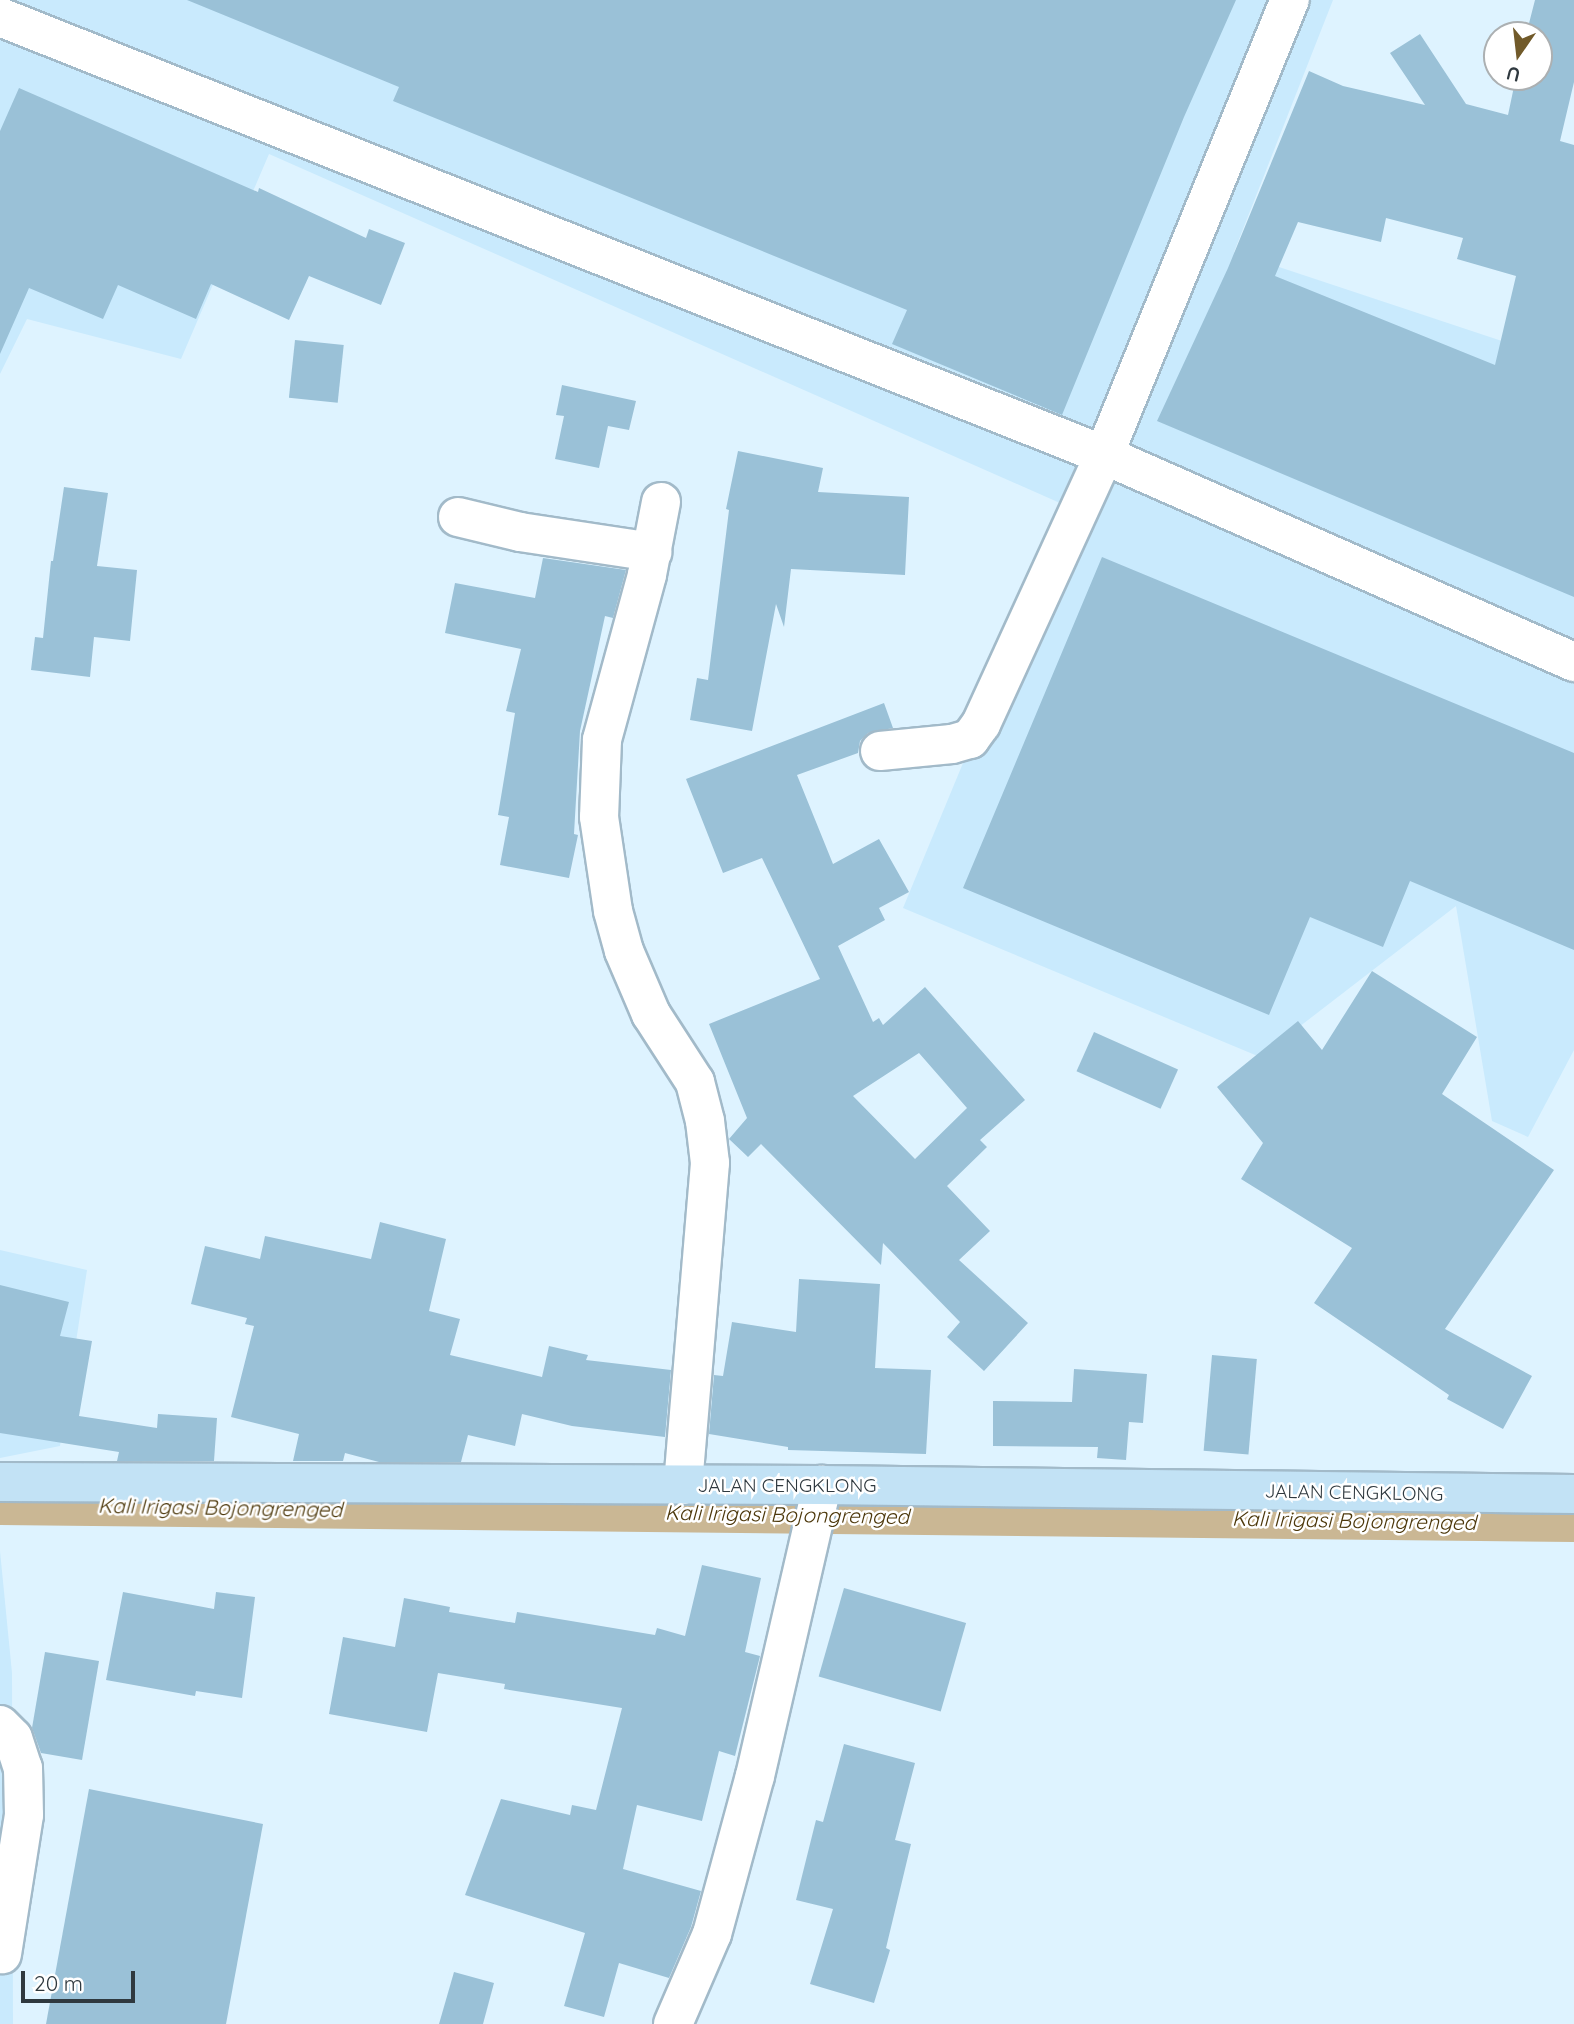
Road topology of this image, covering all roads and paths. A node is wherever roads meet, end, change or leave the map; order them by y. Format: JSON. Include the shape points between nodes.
{"nodes":[{"id":1,"x":1290,"y":0,"type":"edge"},
{"id":2,"x":0,"y":17,"type":"edge"},
{"id":3,"x":1104,"y":455,"type":"junction"},
{"id":4,"x":661,"y":502,"type":"dead end"},
{"id":5,"x":458,"y":517,"type":"dead end"},
{"id":6,"x":652,"y":552,"type":"junction"},
{"id":7,"x":1574,"y":662,"type":"edge"},
{"id":8,"x":880,"y":751,"type":"dead end"},
{"id":9,"x":0,"y":1482,"type":"edge"},
{"id":10,"x":683,"y":1485,"type":"junction"},
{"id":11,"x":1574,"y":1494,"type":"edge"},
{"id":12,"x":819,"y":1497,"type":"junction"},
{"id":13,"x":0,"y":1725,"type":"edge"},
{"id":14,"x":2,"y":1954,"type":"edge"},
{"id":15,"x":673,"y":2024,"type":"edge"}],
"edges":[{"from":1,"to":3,"type":"street"},
{"from":2,"to":3,"type":"street"},
{"from":3,"to":7,"type":"street"},
{"from":3,"to":8,"type":"street","via":[[976,732],[952,744]]},
{"from":4,"to":6,"type":"street"},
{"from":5,"to":6,"type":"street","via":[[520,532]]},
{"from":6,"to":10,"type":"street","via":[[603,740],[599,817],[624,951],[651,1014],[695,1082],[705,1121],[710,1163]]},
{"from":9,"to":10,"type":"main road","name":"JALAN CENGKLONG"},
{"from":10,"to":12,"type":"main road","name":"JALAN CENGKLONG"},
{"from":11,"to":12,"type":"main road","name":"JALAN CENGKLONG"},
{"from":12,"to":15,"type":"street","via":[[755,1776],[712,1934]]},
{"from":13,"to":14,"type":"street","via":[[13,1738],[23,1768],[24,1815]]}]}
